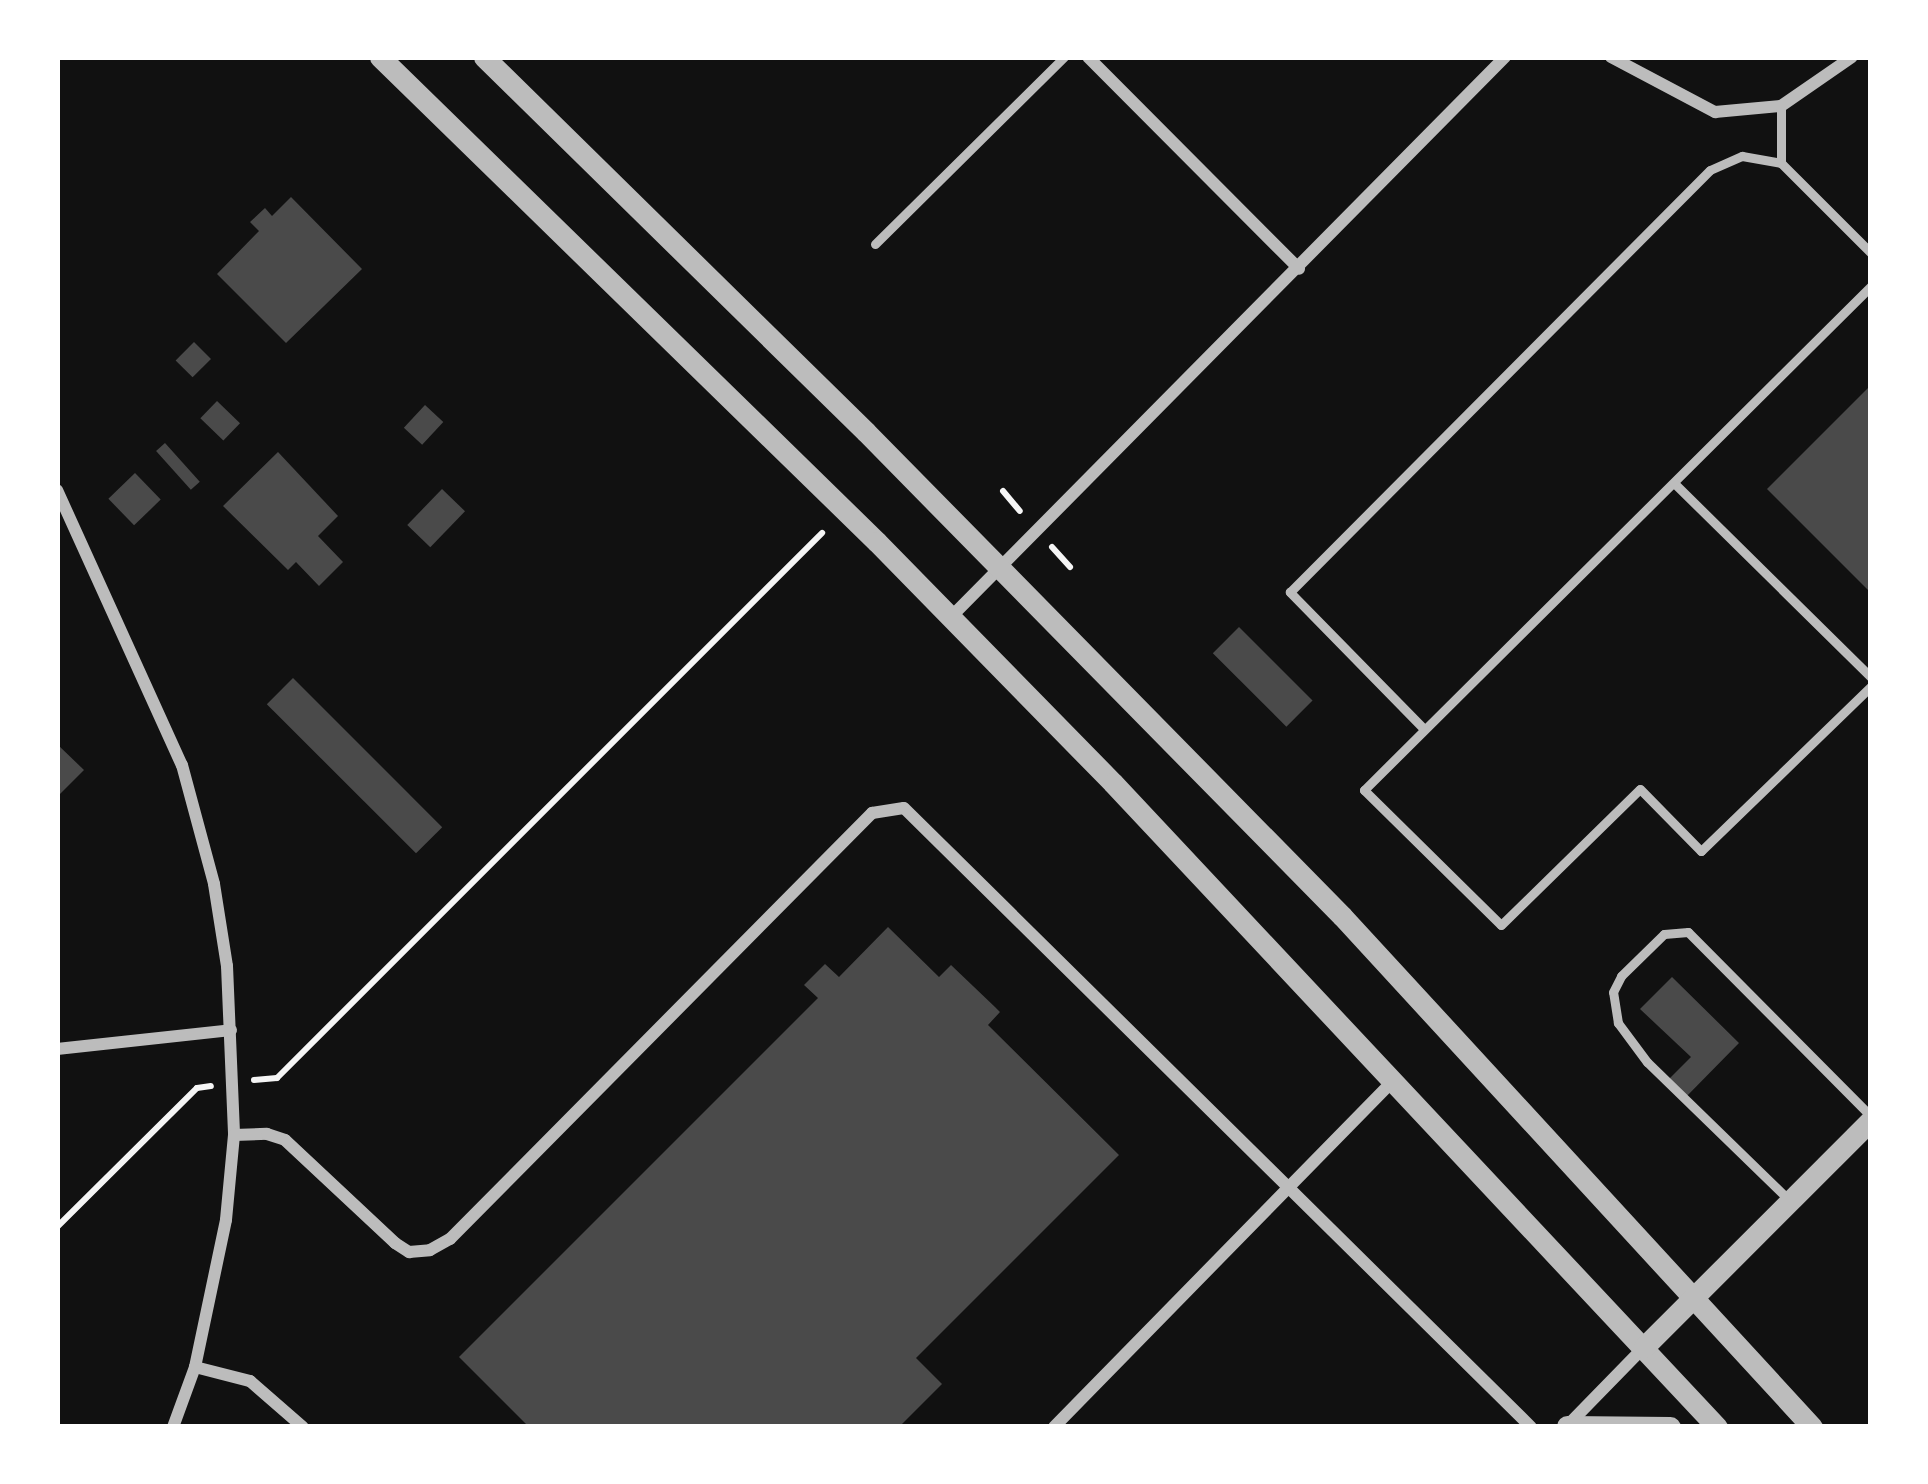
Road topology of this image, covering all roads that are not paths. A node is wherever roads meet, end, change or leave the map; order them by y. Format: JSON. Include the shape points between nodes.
{"nodes":[{"id":1,"x":380,"y":57,"type":"edge"},
{"id":2,"x":484,"y":57,"type":"edge"},
{"id":3,"x":1064,"y":57,"type":"edge"},
{"id":4,"x":1088,"y":57,"type":"edge"},
{"id":5,"x":1505,"y":57,"type":"edge"},
{"id":6,"x":1611,"y":57,"type":"edge"},
{"id":7,"x":1852,"y":57,"type":"edge"},
{"id":8,"x":1780,"y":106,"type":"junction"},
{"id":9,"x":1781,"y":163,"type":"junction"},
{"id":10,"x":875,"y":244,"type":"dead end"},
{"id":11,"x":1871,"y":254,"type":"edge"},
{"id":12,"x":1298,"y":269,"type":"junction"},
{"id":13,"x":1871,"y":286,"type":"edge"},
{"id":14,"x":1674,"y":483,"type":"junction"},
{"id":15,"x":57,"y":490,"type":"edge"},
{"id":16,"x":1000,"y":569,"type":"junction"},
{"id":17,"x":951,"y":617,"type":"junction"},
{"id":18,"x":1871,"y":681,"type":"edge"},
{"id":19,"x":1424,"y":729,"type":"junction"},
{"id":20,"x":231,"y":1030,"type":"junction"},
{"id":21,"x":57,"y":1048,"type":"edge"},
{"id":22,"x":1396,"y":1079,"type":"junction"},
{"id":23,"x":1871,"y":1118,"type":"edge"},
{"id":24,"x":234,"y":1135,"type":"junction"},
{"id":25,"x":1293,"y":1189,"type":"junction"},
{"id":26,"x":1790,"y":1201,"type":"junction"},
{"id":27,"x":1695,"y":1296,"type":"junction"},
{"id":28,"x":1644,"y":1347,"type":"junction"},
{"id":29,"x":195,"y":1367,"type":"junction"},
{"id":30,"x":173,"y":1427,"type":"edge"},
{"id":31,"x":303,"y":1427,"type":"edge"},
{"id":32,"x":1054,"y":1427,"type":"edge"},
{"id":33,"x":1531,"y":1427,"type":"edge"},
{"id":34,"x":1566,"y":1427,"type":"edge"},
{"id":35,"x":1670,"y":1427,"type":"edge"},
{"id":36,"x":1717,"y":1427,"type":"edge"},
{"id":37,"x":1812,"y":1427,"type":"edge"}],
"edges":[{"from":1,"to":17,"type":"street"},
{"from":2,"to":16,"type":"street"},
{"from":3,"to":10,"type":"lane"},
{"from":4,"to":12,"type":"street"},
{"from":5,"to":12,"type":"street"},
{"from":6,"to":8,"type":"street","via":[[1715,112]]},
{"from":7,"to":8,"type":"street"},
{"from":8,"to":9,"type":"lane"},
{"from":9,"to":11,"type":"lane"},
{"from":9,"to":19,"type":"lane","via":[[1742,156],[1710,170],[1290,592]]},
{"from":12,"to":16,"type":"street"},
{"from":13,"to":14,"type":"lane"},
{"from":14,"to":18,"type":"lane"},
{"from":14,"to":19,"type":"lane"},
{"from":15,"to":20,"type":"street","via":[[182,765],[214,884]]},
{"from":16,"to":17,"type":"street"},
{"from":16,"to":27,"type":"street","via":[[1342,916]]},
{"from":17,"to":22,"type":"street"},
{"from":18,"to":19,"type":"lane","via":[[1701,851],[1640,789],[1501,925],[1364,790]]},
{"from":20,"to":21,"type":"street"},
{"from":20,"to":24,"type":"street"},
{"from":22,"to":25,"type":"street"},
{"from":22,"to":28,"type":"street"},
{"from":23,"to":26,"type":"street"},
{"from":23,"to":26,"type":"lane","via":[[1688,932],[1664,934],[1621,976],[1612,992],[1618,1023],[1647,1062]]},
{"from":24,"to":25,"type":"street","via":[[286,1140],[395,1243],[409,1252],[430,1250],[450,1239],[872,813],[892,807],[912,814]]},
{"from":24,"to":29,"type":"street","via":[[226,1220]]},
{"from":25,"to":32,"type":"street"},
{"from":25,"to":33,"type":"street"},
{"from":26,"to":27,"type":"street"},
{"from":27,"to":28,"type":"street"},
{"from":27,"to":37,"type":"street"},
{"from":28,"to":34,"type":"street"},
{"from":28,"to":36,"type":"street"},
{"from":29,"to":30,"type":"street"},
{"from":29,"to":31,"type":"street","via":[[250,1381]]},
{"from":34,"to":35,"type":"street"}]}
